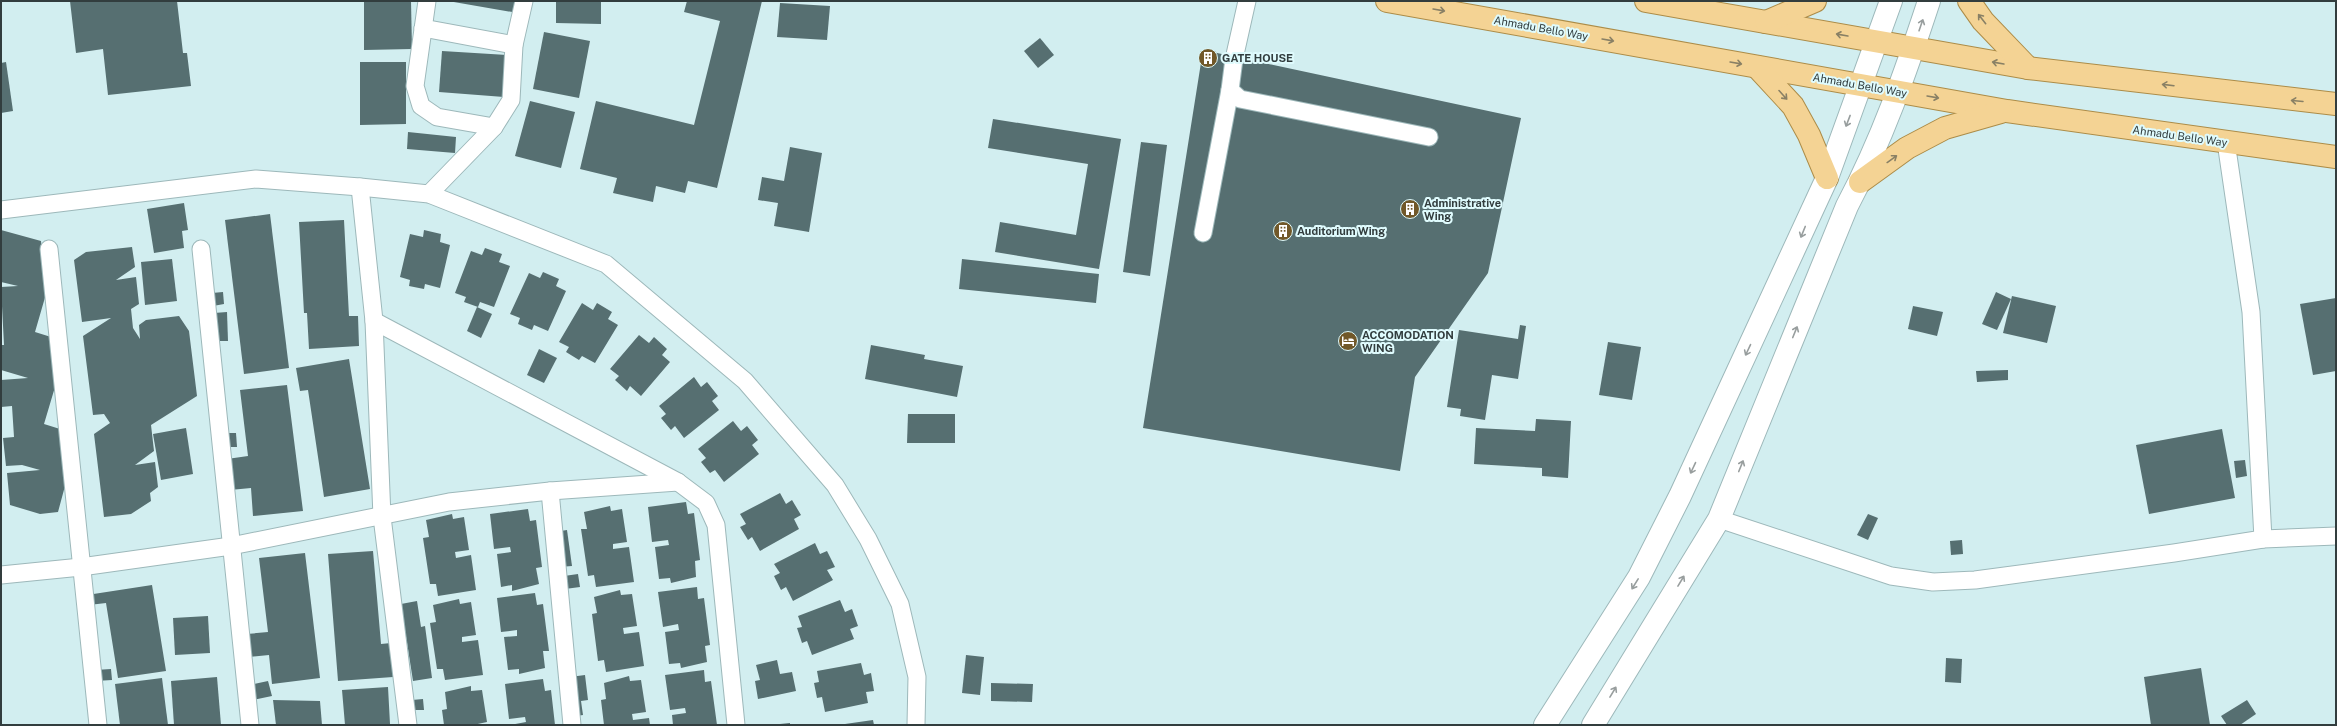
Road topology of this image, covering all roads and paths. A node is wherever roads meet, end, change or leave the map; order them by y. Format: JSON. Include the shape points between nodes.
{"nodes":[{"id":1,"x":427,"y":1,"type":"edge"},
{"id":2,"x":524,"y":1,"type":"edge"},
{"id":3,"x":1246,"y":1,"type":"edge"},
{"id":4,"x":1387,"y":1,"type":"edge"},
{"id":5,"x":1646,"y":1,"type":"edge"},
{"id":6,"x":1815,"y":1,"type":"edge"},
{"id":7,"x":1891,"y":1,"type":"edge"},
{"id":8,"x":1930,"y":1,"type":"edge"},
{"id":9,"x":1969,"y":1,"type":"edge"},
{"id":10,"x":1766,"y":22,"type":"junction"},
{"id":11,"x":423,"y":28,"type":"junction"},
{"id":12,"x":1876,"y":41,"type":"junction"},
{"id":13,"x":514,"y":45,"type":"junction"},
{"id":14,"x":1913,"y":48,"type":"junction"},
{"id":15,"x":1757,"y":67,"type":"junction"},
{"id":16,"x":2028,"y":68,"type":"junction"},
{"id":17,"x":1861,"y":85,"type":"junction"},
{"id":18,"x":1230,"y":90,"type":"junction"},
{"id":19,"x":1899,"y":91,"type":"junction"},
{"id":20,"x":2336,"y":104,"type":"edge"},
{"id":21,"x":2007,"y":110,"type":"junction"},
{"id":22,"x":494,"y":127,"type":"junction"},
{"id":23,"x":1429,"y":137,"type":"dead end"},
{"id":24,"x":2226,"y":142,"type":"junction"},
{"id":25,"x":2336,"y":157,"type":"edge"},
{"id":26,"x":1826,"y":178,"type":"junction"},
{"id":27,"x":1860,"y":182,"type":"junction"},
{"id":28,"x":360,"y":188,"type":"junction"},
{"id":29,"x":428,"y":194,"type":"junction"},
{"id":30,"x":1,"y":210,"type":"edge"},
{"id":31,"x":1203,"y":233,"type":"dead end"},
{"id":32,"x":49,"y":249,"type":"dead end"},
{"id":33,"x":201,"y":249,"type":"dead end"},
{"id":34,"x":374,"y":321,"type":"junction"},
{"id":35,"x":678,"y":482,"type":"junction"},
{"id":36,"x":550,"y":491,"type":"junction"},
{"id":37,"x":382,"y":516,"type":"junction"},
{"id":38,"x":1719,"y":519,"type":"junction"},
{"id":39,"x":2336,"y":536,"type":"edge"},
{"id":40,"x":2264,"y":539,"type":"junction"},
{"id":41,"x":231,"y":546,"type":"junction"},
{"id":42,"x":81,"y":567,"type":"junction"},
{"id":43,"x":1,"y":574,"type":"edge"},
{"id":44,"x":98,"y":725,"type":"edge"},
{"id":45,"x":250,"y":725,"type":"edge"},
{"id":46,"x":408,"y":725,"type":"edge"},
{"id":47,"x":572,"y":725,"type":"edge"},
{"id":48,"x":736,"y":725,"type":"edge"},
{"id":49,"x":916,"y":725,"type":"edge"},
{"id":50,"x":1545,"y":725,"type":"edge"},
{"id":51,"x":1593,"y":725,"type":"edge"}],
"edges":[{"from":1,"to":11,"type":"street"},
{"from":2,"to":13,"type":"street"},
{"from":3,"to":18,"type":"street"},
{"from":4,"to":15,"type":"main road","name":"Ahmadu Bello Way","one_way":true},
{"from":5,"to":10,"type":"main road"},
{"from":6,"to":10,"type":"main road"},
{"from":7,"to":12,"type":"street"},
{"from":14,"to":8,"type":"street","one_way":true},
{"from":16,"to":9,"type":"main road","one_way":true,"via":[[1983,21]]},
{"from":12,"to":10,"type":"main road","one_way":true},
{"from":11,"to":13,"type":"street"},
{"from":11,"to":22,"type":"street","via":[[415,86],[421,106],[437,117]]},
{"from":12,"to":14,"type":"main road"},
{"from":12,"to":17,"type":"street"},
{"from":13,"to":22,"type":"street","via":[[511,100]]},
{"from":16,"to":14,"type":"main road","one_way":true},
{"from":14,"to":19,"type":"street"},
{"from":15,"to":17,"type":"main road","name":"Ahmadu Bello Way"},
{"from":15,"to":26,"type":"main road","one_way":true,"via":[[1793,106],[1809,135]]},
{"from":20,"to":16,"type":"main road","one_way":true},
{"from":17,"to":19,"type":"main road","name":"Ahmadu Bello Way"},
{"from":17,"to":26,"type":"street","one_way":true},
{"from":18,"to":23,"type":"street","via":[[1240,99]]},
{"from":18,"to":31,"type":"street"},
{"from":19,"to":21,"type":"main road","name":"Ahmadu Bello Way","one_way":true},
{"from":19,"to":27,"type":"street"},
{"from":21,"to":24,"type":"main road","name":"Ahmadu Bello Way"},
{"from":27,"to":21,"type":"main road","one_way":true,"via":[[1907,148],[1945,128]]},
{"from":22,"to":29,"type":"street"},
{"from":24,"to":25,"type":"main road","name":"Ahmadu Bello Way"},
{"from":24,"to":40,"type":"street","via":[[2251,312]]},
{"from":26,"to":50,"type":"street","one_way":true,"via":[[1680,496],[1640,577]]},
{"from":38,"to":27,"type":"street","one_way":true,"via":[[1847,206]]},
{"from":28,"to":29,"type":"street"},
{"from":28,"to":30,"type":"street","via":[[256,179]]},
{"from":28,"to":34,"type":"street"},
{"from":29,"to":49,"type":"street","via":[[606,264],[745,381],[835,485],[868,539],[900,604],[917,677]]},
{"from":32,"to":42,"type":"street"},
{"from":33,"to":41,"type":"street"},
{"from":34,"to":35,"type":"street"},
{"from":34,"to":37,"type":"street"},
{"from":35,"to":36,"type":"street"},
{"from":35,"to":48,"type":"street","via":[[706,503],[716,525]]},
{"from":36,"to":37,"type":"street","via":[[449,502]]},
{"from":36,"to":47,"type":"street"},
{"from":37,"to":41,"type":"street"},
{"from":37,"to":46,"type":"street"},
{"from":38,"to":40,"type":"street","via":[[1891,576],[1933,582],[1975,580]]},
{"from":51,"to":38,"type":"street","one_way":true},
{"from":39,"to":40,"type":"street"},
{"from":41,"to":42,"type":"street"},
{"from":41,"to":45,"type":"street"},
{"from":42,"to":43,"type":"street"},
{"from":42,"to":44,"type":"street"}]}
